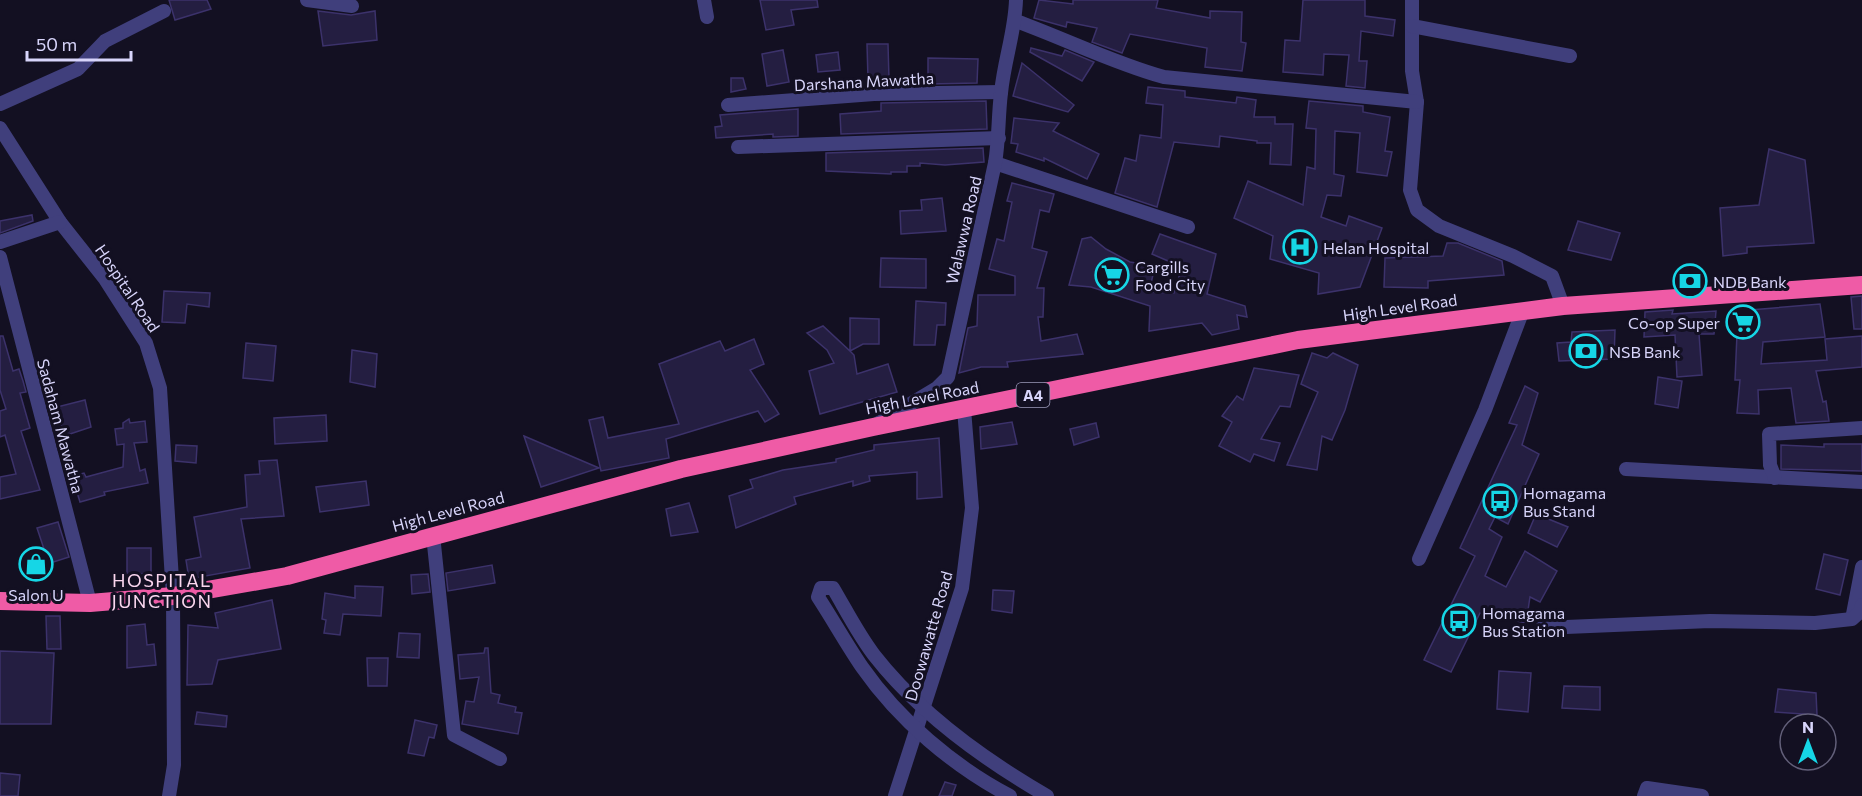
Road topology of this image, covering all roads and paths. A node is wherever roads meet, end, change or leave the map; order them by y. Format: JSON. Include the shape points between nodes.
{"nodes":[{"id":1,"x":307,"y":0,"type":"edge"},
{"id":2,"x":704,"y":0,"type":"edge"},
{"id":3,"x":1016,"y":0,"type":"edge"},
{"id":4,"x":1412,"y":0,"type":"edge"},
{"id":5,"x":352,"y":6,"type":"dead end"},
{"id":6,"x":164,"y":11,"type":"dead end"},
{"id":7,"x":707,"y":16,"type":"dead end"},
{"id":8,"x":1016,"y":21,"type":"junction"},
{"id":9,"x":1412,"y":26,"type":"junction"},
{"id":10,"x":1570,"y":56,"type":"dead end"},
{"id":11,"x":1001,"y":92,"type":"junction"},
{"id":12,"x":1417,"y":102,"type":"junction"},
{"id":13,"x":0,"y":104,"type":"edge"},
{"id":14,"x":728,"y":105,"type":"dead end"},
{"id":15,"x":0,"y":128,"type":"edge"},
{"id":16,"x":999,"y":138,"type":"junction"},
{"id":17,"x":738,"y":147,"type":"dead end"},
{"id":18,"x":995,"y":164,"type":"junction"},
{"id":19,"x":60,"y":222,"type":"junction"},
{"id":20,"x":1188,"y":227,"type":"dead end"},
{"id":21,"x":0,"y":242,"type":"edge"},
{"id":22,"x":0,"y":257,"type":"edge"},
{"id":23,"x":1862,"y":285,"type":"edge"},
{"id":24,"x":1563,"y":306,"type":"junction"},
{"id":25,"x":1522,"y":310,"type":"junction"},
{"id":26,"x":964,"y":409,"type":"junction"},
{"id":27,"x":873,"y":427,"type":"junction"},
{"id":28,"x":1862,"y":428,"type":"edge"},
{"id":29,"x":1626,"y":468,"type":"dead end"},
{"id":30,"x":1775,"y":478,"type":"junction"},
{"id":31,"x":1862,"y":482,"type":"edge"},
{"id":32,"x":433,"y":535,"type":"junction"},
{"id":33,"x":1419,"y":559,"type":"dead end"},
{"id":34,"x":1862,"y":567,"type":"edge"},
{"id":35,"x":173,"y":597,"type":"junction"},
{"id":36,"x":0,"y":602,"type":"edge"},
{"id":37,"x":90,"y":603,"type":"junction"},
{"id":38,"x":1862,"y":605,"type":"edge"},
{"id":39,"x":1852,"y":619,"type":"junction"},
{"id":40,"x":1542,"y":628,"type":"dead end"},
{"id":41,"x":924,"y":709,"type":"junction"},
{"id":42,"x":916,"y":730,"type":"junction"},
{"id":43,"x":500,"y":759,"type":"dead end"},
{"id":44,"x":169,"y":796,"type":"edge"},
{"id":45,"x":895,"y":796,"type":"edge"},
{"id":46,"x":1010,"y":796,"type":"edge"},
{"id":47,"x":1047,"y":796,"type":"edge"},
{"id":48,"x":1644,"y":796,"type":"edge"},
{"id":49,"x":1702,"y":796,"type":"edge"}],
"edges":[{"from":1,"to":5,"type":"street"},
{"from":2,"to":7,"type":"street"},
{"from":3,"to":8,"type":"street","name":"Walawwa Road"},
{"from":4,"to":9,"type":"street"},
{"from":6,"to":13,"type":"street","via":[[105,41],[78,69]]},
{"from":8,"to":11,"type":"street","name":"Walawwa Road"},
{"from":8,"to":12,"type":"street","via":[[1128,68],[1164,77]]},
{"from":9,"to":10,"type":"street"},
{"from":9,"to":12,"type":"street"},
{"from":11,"to":14,"type":"street","name":"Darshana Mawatha","via":[[874,94]]},
{"from":11,"to":16,"type":"street","name":"Walawwa Road"},
{"from":12,"to":24,"type":"street","via":[[1410,190],[1417,210],[1439,226],[1552,276]]},
{"from":15,"to":19,"type":"street","name":"Hospital Road"},
{"from":16,"to":17,"type":"street"},
{"from":16,"to":18,"type":"street","name":"Walawwa Road"},
{"from":18,"to":20,"type":"street"},
{"from":18,"to":27,"type":"street","name":"Walawwa Road","via":[[948,377],[937,388]]},
{"from":19,"to":21,"type":"street"},
{"from":19,"to":35,"type":"street","name":"Hospital Road","via":[[105,279],[147,343],[160,388]]},
{"from":22,"to":37,"type":"street","name":"Sadaham Mawatha"},
{"from":23,"to":24,"type":"highway","name":"High Level Road","number":"A4"},
{"from":24,"to":25,"type":"highway","name":"High Level Road","number":"A4"},
{"from":25,"to":26,"type":"highway","name":"High Level Road","number":"A4","via":[[1298,340]]},
{"from":25,"to":33,"type":"street","via":[[1485,410]]},
{"from":26,"to":27,"type":"highway","name":"High Level Road","number":"A4"},
{"from":26,"to":41,"type":"street","name":"Doowawatte Road","via":[[972,508],[968,544],[962,588]]},
{"from":27,"to":32,"type":"highway","name":"High Level Road","number":"A4","via":[[681,469]]},
{"from":28,"to":30,"type":"street","via":[[1769,434],[1770,465]]},
{"from":29,"to":30,"type":"street"},
{"from":30,"to":31,"type":"street"},
{"from":32,"to":35,"type":"highway","name":"High Level Road","number":"A4","via":[[287,576]]},
{"from":32,"to":43,"type":"street","via":[[454,735]]},
{"from":34,"to":39,"type":"street"},
{"from":35,"to":37,"type":"highway","name":"High Level Road","number":"A4"},
{"from":35,"to":44,"type":"street","name":"Hospital Road","via":[[174,765]]},
{"from":36,"to":37,"type":"highway","name":"High Level Road","number":"A4"},
{"from":38,"to":39,"type":"street"},
{"from":39,"to":40,"type":"street"},
{"from":41,"to":42,"type":"street","name":"Doowawatte Road"},
{"from":41,"to":42,"type":"street","via":[[874,654],[833,588],[821,588],[818,597],[863,668]]},
{"from":41,"to":47,"type":"street","via":[[1000,768]]},
{"from":42,"to":45,"type":"street","name":"Doowawatte Road"},
{"from":42,"to":46,"type":"street","via":[[989,785]]},
{"from":48,"to":49,"type":"street","via":[[1647,788]]}]}
